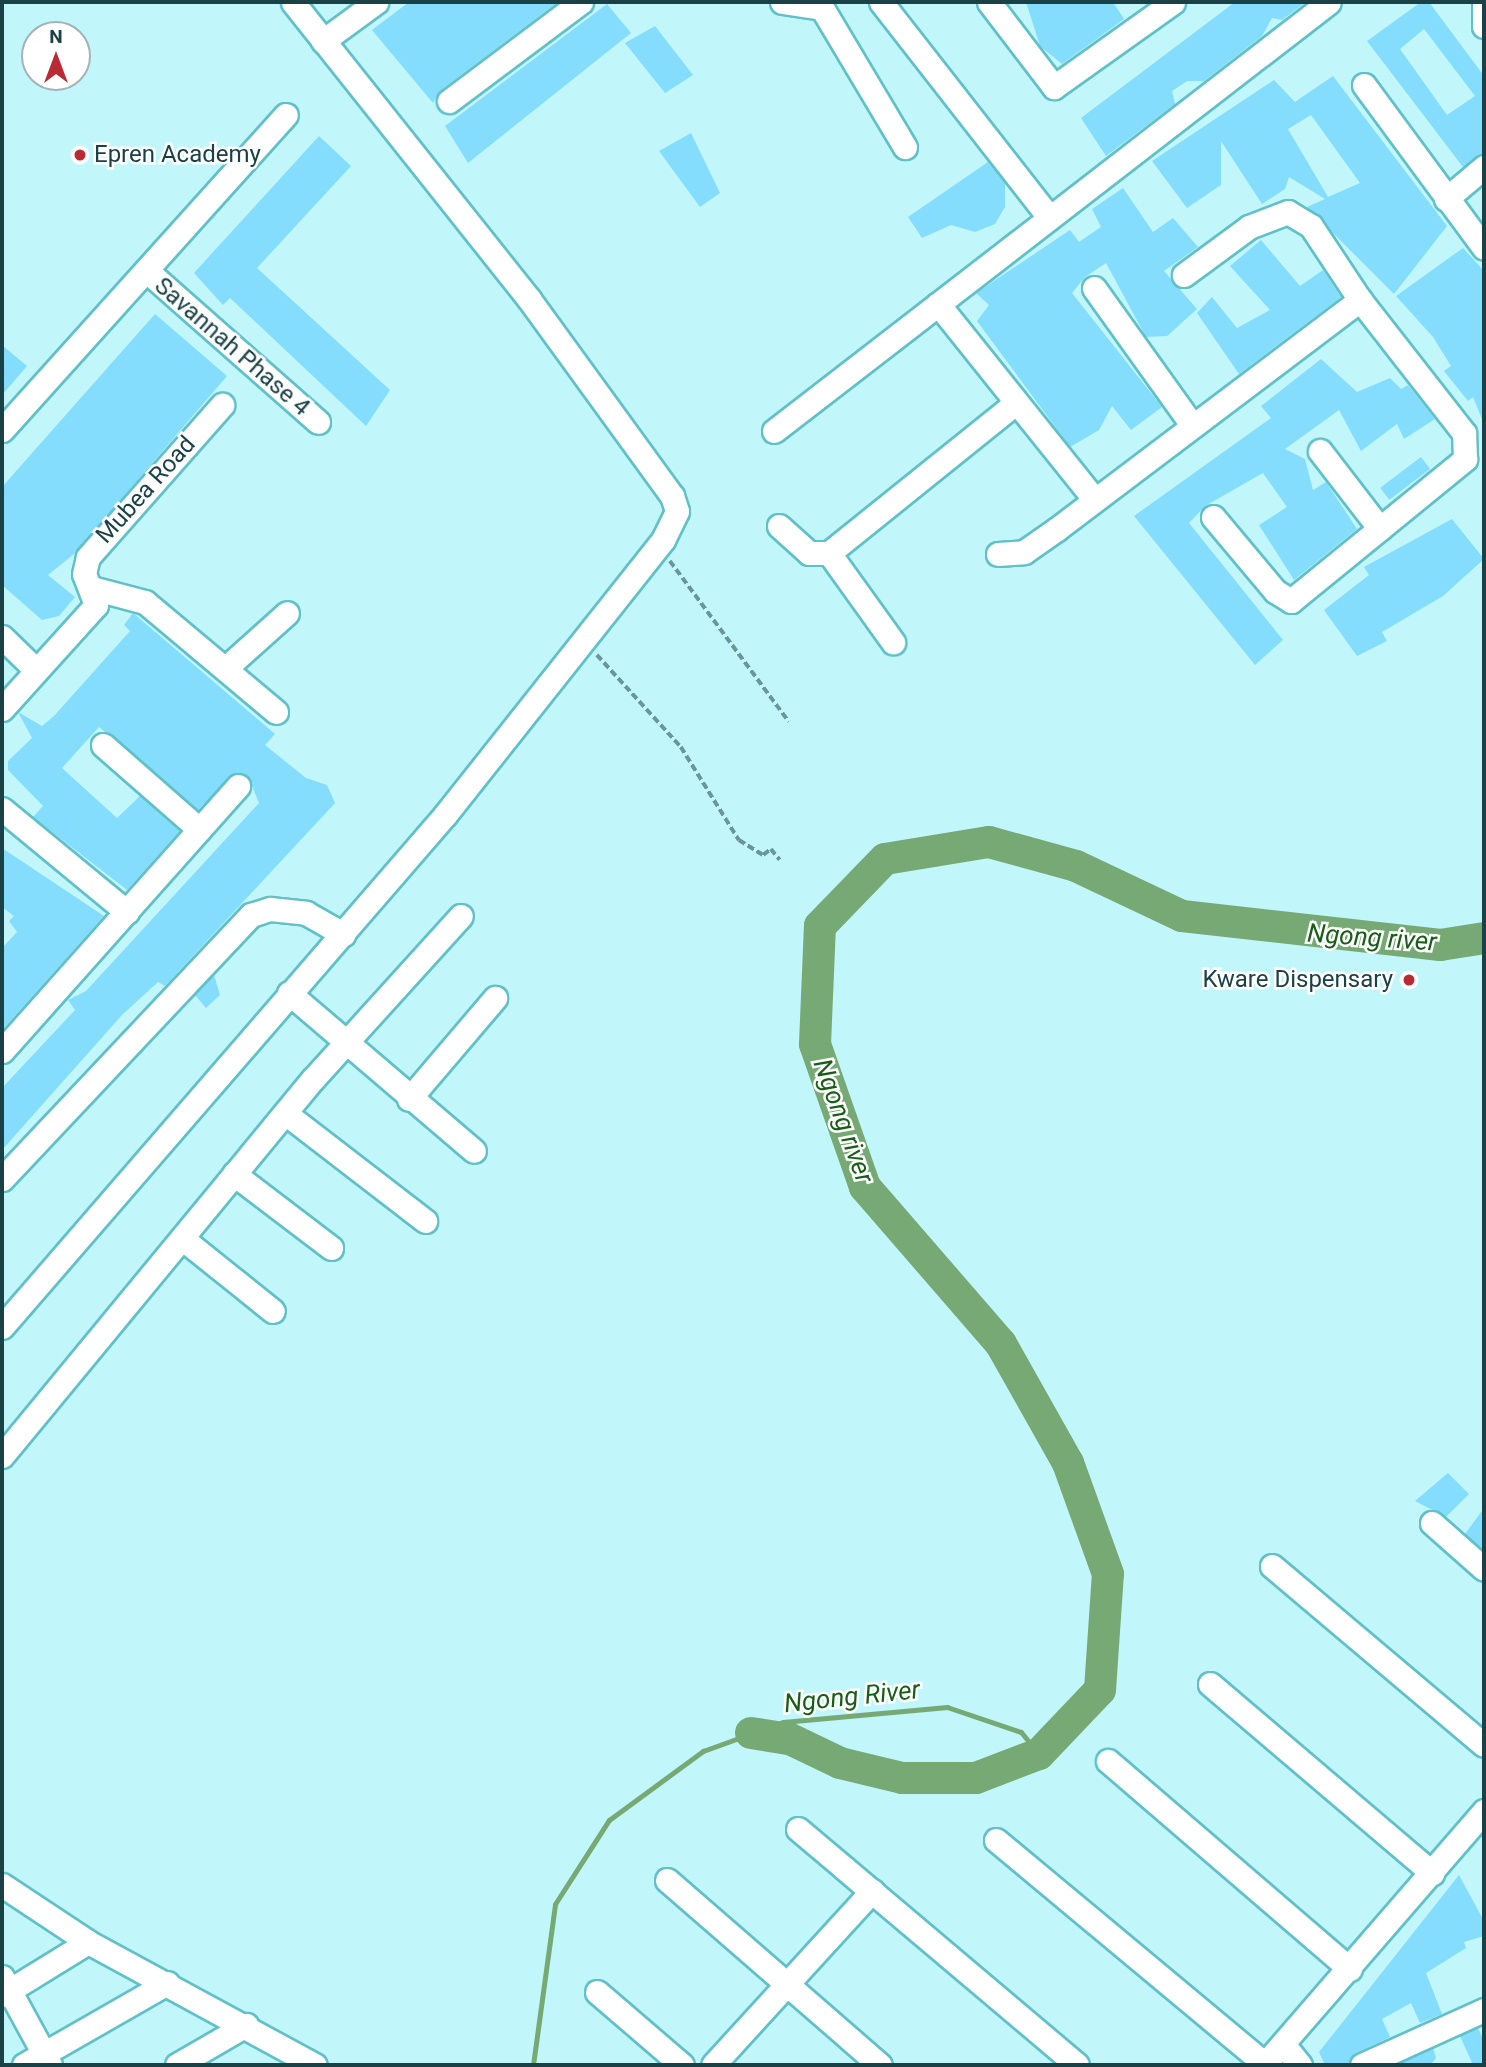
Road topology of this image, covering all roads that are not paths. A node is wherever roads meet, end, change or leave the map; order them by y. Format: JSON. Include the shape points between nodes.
{"nodes":[{"id":1,"x":293,"y":2,"type":"edge"},
{"id":2,"x":376,"y":2,"type":"edge"},
{"id":3,"x":581,"y":2,"type":"edge"},
{"id":4,"x":782,"y":2,"type":"edge"},
{"id":5,"x":881,"y":2,"type":"edge"},
{"id":6,"x":989,"y":2,"type":"edge"},
{"id":7,"x":1173,"y":2,"type":"edge"},
{"id":8,"x":1329,"y":2,"type":"edge"},
{"id":9,"x":1484,"y":6,"type":"edge"},
{"id":10,"x":1149,"y":9,"type":"edge"},
{"id":11,"x":1484,"y":26,"type":"edge"},
{"id":12,"x":323,"y":41,"type":"junction"},
{"id":13,"x":1364,"y":85,"type":"dead end"},
{"id":14,"x":449,"y":101,"type":"dead end"},
{"id":15,"x":286,"y":115,"type":"dead end"},
{"id":16,"x":905,"y":147,"type":"dead end"},
{"id":17,"x":1484,"y":167,"type":"edge"},
{"id":18,"x":1446,"y":200,"type":"junction"},
{"id":19,"x":1049,"y":217,"type":"junction"},
{"id":20,"x":1484,"y":248,"type":"edge"},
{"id":21,"x":147,"y":271,"type":"junction"},
{"id":22,"x":1184,"y":275,"type":"dead end"},
{"id":23,"x":1094,"y":288,"type":"dead end"},
{"id":24,"x":1360,"y":300,"type":"junction"},
{"id":25,"x":938,"y":304,"type":"junction"},
{"id":26,"x":1014,"y":404,"type":"junction"},
{"id":27,"x":222,"y":405,"type":"dead end"},
{"id":28,"x":318,"y":422,"type":"dead end"},
{"id":29,"x":1192,"y":425,"type":"junction"},
{"id":30,"x":2,"y":430,"type":"edge"},
{"id":31,"x":774,"y":431,"type":"dead end"},
{"id":32,"x":1320,"y":451,"type":"dead end"},
{"id":33,"x":1094,"y":499,"type":"junction"},
{"id":34,"x":1213,"y":517,"type":"dead end"},
{"id":35,"x":779,"y":526,"type":"dead end"},
{"id":36,"x":1380,"y":529,"type":"junction"},
{"id":37,"x":829,"y":553,"type":"junction"},
{"id":38,"x":998,"y":554,"type":"dead end"},
{"id":39,"x":92,"y":587,"type":"junction"},
{"id":40,"x":287,"y":613,"type":"dead end"},
{"id":41,"x":2,"y":637,"type":"edge"},
{"id":42,"x":893,"y":642,"type":"dead end"},
{"id":43,"x":229,"y":666,"type":"junction"},
{"id":44,"x":35,"y":668,"type":"junction"},
{"id":45,"x":2,"y":709,"type":"edge"},
{"id":46,"x":276,"y":712,"type":"dead end"},
{"id":47,"x":103,"y":745,"type":"dead end"},
{"id":48,"x":238,"y":786,"type":"dead end"},
{"id":49,"x":2,"y":809,"type":"edge"},
{"id":50,"x":199,"y":828,"type":"junction"},
{"id":51,"x":127,"y":912,"type":"junction"},
{"id":52,"x":461,"y":916,"type":"dead end"},
{"id":53,"x":343,"y":934,"type":"junction"},
{"id":54,"x":289,"y":993,"type":"junction"},
{"id":55,"x":495,"y":998,"type":"dead end"},
{"id":56,"x":346,"y":1043,"type":"junction"},
{"id":57,"x":2,"y":1051,"type":"edge"},
{"id":58,"x":409,"y":1099,"type":"junction"},
{"id":59,"x":285,"y":1113,"type":"junction"},
{"id":60,"x":474,"y":1150,"type":"dead end"},
{"id":61,"x":234,"y":1174,"type":"junction"},
{"id":62,"x":2,"y":1179,"type":"edge"},
{"id":63,"x":425,"y":1221,"type":"dead end"},
{"id":64,"x":183,"y":1239,"type":"junction"},
{"id":65,"x":331,"y":1248,"type":"dead end"},
{"id":66,"x":273,"y":1311,"type":"dead end"},
{"id":67,"x":2,"y":1327,"type":"edge"},
{"id":68,"x":2,"y":1456,"type":"edge"},
{"id":69,"x":1432,"y":1523,"type":"dead end"},
{"id":70,"x":1272,"y":1566,"type":"dead end"},
{"id":71,"x":1484,"y":1569,"type":"edge"},
{"id":72,"x":1210,"y":1684,"type":"dead end"},
{"id":73,"x":1484,"y":1745,"type":"edge"},
{"id":74,"x":1108,"y":1761,"type":"dead end"},
{"id":75,"x":1484,"y":1811,"type":"edge"},
{"id":76,"x":798,"y":1829,"type":"dead end"},
{"id":77,"x":996,"y":1840,"type":"dead end"},
{"id":78,"x":1432,"y":1873,"type":"junction"},
{"id":79,"x":667,"y":1880,"type":"dead end"},
{"id":80,"x":2,"y":1885,"type":"edge"},
{"id":81,"x":872,"y":1891,"type":"junction"},
{"id":82,"x":88,"y":1942,"type":"junction"},
{"id":83,"x":1350,"y":1969,"type":"junction"},
{"id":84,"x":784,"y":1982,"type":"junction"},
{"id":85,"x":167,"y":1983,"type":"junction"},
{"id":86,"x":4,"y":1988,"type":"edge"},
{"id":87,"x":597,"y":1992,"type":"dead end"},
{"id":88,"x":1484,"y":2010,"type":"edge"},
{"id":89,"x":246,"y":2025,"type":"junction"},
{"id":90,"x":1283,"y":2044,"type":"junction"},
{"id":91,"x":39,"y":2062,"type":"edge"},
{"id":92,"x":177,"y":2065,"type":"edge"},
{"id":93,"x":315,"y":2065,"type":"edge"},
{"id":94,"x":682,"y":2065,"type":"edge"},
{"id":95,"x":713,"y":2065,"type":"edge"},
{"id":96,"x":880,"y":2065,"type":"edge"},
{"id":97,"x":1077,"y":2065,"type":"edge"},
{"id":98,"x":1265,"y":2065,"type":"edge"},
{"id":99,"x":1300,"y":2065,"type":"edge"},
{"id":100,"x":1362,"y":2065,"type":"edge"}],
"edges":[{"from":1,"to":12,"type":"street"},
{"from":2,"to":12,"type":"street"},
{"from":3,"to":14,"type":"street"},
{"from":4,"to":16,"type":"street","via":[[822,8]]},
{"from":5,"to":19,"type":"street"},
{"from":6,"to":10,"type":"street","via":[[1054,88]]},
{"from":7,"to":10,"type":"street"},
{"from":8,"to":19,"type":"street"},
{"from":9,"to":11,"type":"street"},
{"from":12,"to":53,"type":"street","via":[[529,299],[672,496],[673,525],[473,780]]},
{"from":13,"to":18,"type":"street"},
{"from":15,"to":21,"type":"street","name":"Savannah Phase 4"},
{"from":17,"to":18,"type":"street"},
{"from":18,"to":20,"type":"street"},
{"from":19,"to":25,"type":"street"},
{"from":21,"to":28,"type":"street","name":"Savannah Phase 4"},
{"from":21,"to":30,"type":"street","name":"Savannah Phase 4"},
{"from":22,"to":24,"type":"street","via":[[1249,227],[1288,212],[1311,226]]},
{"from":23,"to":29,"type":"street"},
{"from":24,"to":29,"type":"street"},
{"from":24,"to":36,"type":"street","via":[[1469,445],[1457,468]]},
{"from":25,"to":26,"type":"street"},
{"from":25,"to":31,"type":"street"},
{"from":26,"to":33,"type":"street"},
{"from":26,"to":37,"type":"street"},
{"from":27,"to":39,"type":"street","name":"Mubea Road","via":[[88,557],[85,574]]},
{"from":29,"to":33,"type":"street"},
{"from":32,"to":36,"type":"street"},
{"from":33,"to":38,"type":"street","via":[[1024,552]]},
{"from":34,"to":36,"type":"street","via":[[1275,591],[1292,601]]},
{"from":35,"to":37,"type":"street","via":[[809,553]]},
{"from":37,"to":42,"type":"street"},
{"from":39,"to":43,"type":"street","via":[[145,602]]},
{"from":39,"to":44,"type":"street","name":"Mubea Road","via":[[96,605]]},
{"from":40,"to":43,"type":"street"},
{"from":41,"to":44,"type":"street"},
{"from":43,"to":46,"type":"street"},
{"from":44,"to":45,"type":"street","name":"Mubea Road"},
{"from":47,"to":50,"type":"street"},
{"from":48,"to":50,"type":"street"},
{"from":49,"to":51,"type":"street"},
{"from":50,"to":51,"type":"street"},
{"from":51,"to":57,"type":"street"},
{"from":52,"to":56,"type":"street"},
{"from":53,"to":54,"type":"street"},
{"from":53,"to":62,"type":"street","via":[[306,913],[270,909],[251,915]]},
{"from":54,"to":56,"type":"street"},
{"from":54,"to":67,"type":"street"},
{"from":55,"to":58,"type":"street"},
{"from":56,"to":58,"type":"street"},
{"from":56,"to":59,"type":"street"},
{"from":58,"to":60,"type":"street"},
{"from":59,"to":61,"type":"street"},
{"from":59,"to":63,"type":"street"},
{"from":61,"to":64,"type":"street"},
{"from":61,"to":65,"type":"street"},
{"from":64,"to":66,"type":"street"},
{"from":64,"to":68,"type":"street"},
{"from":69,"to":71,"type":"street"},
{"from":70,"to":73,"type":"street"},
{"from":72,"to":78,"type":"street"},
{"from":74,"to":83,"type":"street"},
{"from":75,"to":78,"type":"street"},
{"from":76,"to":81,"type":"street"},
{"from":77,"to":98,"type":"street"},
{"from":78,"to":83,"type":"street"},
{"from":79,"to":84,"type":"street"},
{"from":80,"to":82,"type":"street"},
{"from":81,"to":84,"type":"street"},
{"from":81,"to":97,"type":"street"},
{"from":82,"to":85,"type":"street"},
{"from":82,"to":86,"type":"street"},
{"from":83,"to":90,"type":"street"},
{"from":84,"to":95,"type":"street"},
{"from":84,"to":96,"type":"street"},
{"from":85,"to":89,"type":"street"},
{"from":85,"to":91,"type":"street"},
{"from":86,"to":91,"type":"street"},
{"from":87,"to":94,"type":"street"},
{"from":88,"to":100,"type":"street"},
{"from":89,"to":92,"type":"street"},
{"from":89,"to":93,"type":"street"},
{"from":90,"to":98,"type":"street"},
{"from":90,"to":99,"type":"street"}]}
